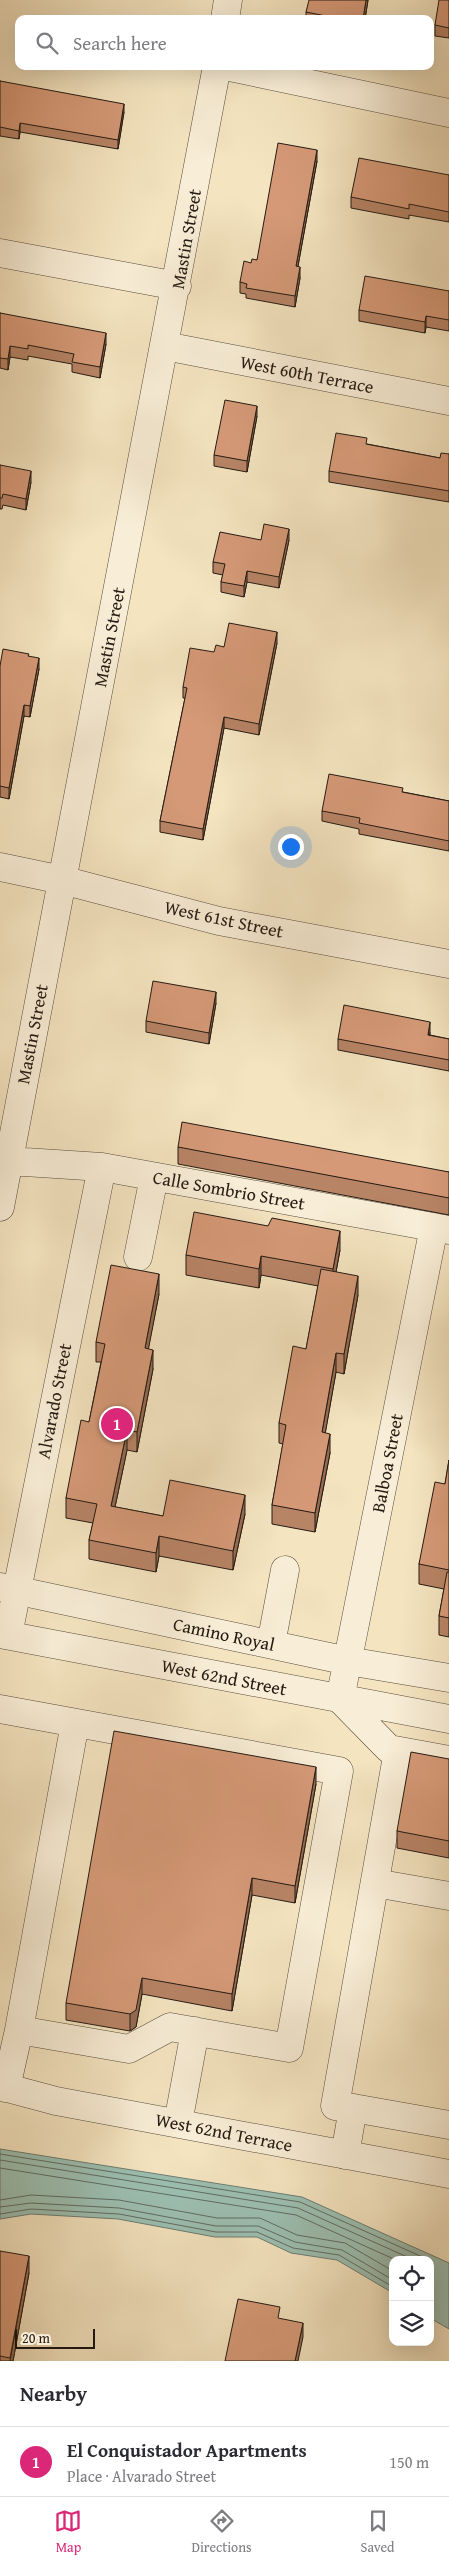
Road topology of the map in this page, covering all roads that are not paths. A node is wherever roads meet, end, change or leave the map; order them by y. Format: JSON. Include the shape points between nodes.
{"nodes":[{"id":1,"x":228,"y":0,"type":"edge"},
{"id":2,"x":226,"y":15,"type":"edge"},
{"id":3,"x":216,"y":70,"type":"edge"},
{"id":4,"x":244,"y":70,"type":"edge"},
{"id":5,"x":449,"y":113,"type":"edge"},
{"id":6,"x":0,"y":252,"type":"edge"},
{"id":7,"x":177,"y":286,"type":"junction"},
{"id":8,"x":166,"y":346,"type":"junction"},
{"id":9,"x":449,"y":401,"type":"edge"},
{"id":10,"x":0,"y":867,"type":"edge"},
{"id":11,"x":62,"y":880,"type":"junction"},
{"id":12,"x":449,"y":964,"type":"edge"},
{"id":13,"x":8,"y":1161,"type":"junction"},
{"id":14,"x":102,"y":1167,"type":"junction"},
{"id":15,"x":154,"y":1177,"type":"junction"},
{"id":16,"x":0,"y":1207,"type":"edge"},
{"id":17,"x":442,"y":1228,"type":"edge"},
{"id":18,"x":138,"y":1256,"type":"dead end"},
{"id":19,"x":285,"y":1570,"type":"dead end"},
{"id":20,"x":8,"y":1589,"type":"edge"},
{"id":21,"x":4,"y":1635,"type":"edge"},
{"id":22,"x":271,"y":1644,"type":"junction"},
{"id":23,"x":348,"y":1661,"type":"junction"},
{"id":24,"x":449,"y":1678,"type":"edge"},
{"id":25,"x":340,"y":1699,"type":"junction"},
{"id":26,"x":0,"y":1709,"type":"edge"},
{"id":27,"x":449,"y":1719,"type":"edge"},
{"id":28,"x":75,"y":1723,"type":"junction"},
{"id":29,"x":398,"y":1751,"type":"junction"},
{"id":30,"x":449,"y":1760,"type":"edge"},
{"id":31,"x":375,"y":1882,"type":"junction"},
{"id":32,"x":449,"y":1896,"type":"edge"},
{"id":33,"x":19,"y":2030,"type":"junction"},
{"id":34,"x":195,"y":2031,"type":"junction"},
{"id":35,"x":3,"y":2087,"type":"edge"},
{"id":36,"x":353,"y":2108,"type":"junction"},
{"id":37,"x":178,"y":2123,"type":"junction"},
{"id":38,"x":449,"y":2125,"type":"edge"},
{"id":39,"x":345,"y":2154,"type":"junction"},
{"id":40,"x":449,"y":2174,"type":"edge"}],
"edges":[{"from":1,"to":2,"type":"street"},
{"from":3,"to":7,"type":"street","name":"Mastin Street"},
{"from":4,"to":5,"type":"street"},
{"from":6,"to":7,"type":"street"},
{"from":7,"to":8,"type":"street","name":"Mastin Street"},
{"from":8,"to":9,"type":"street","name":"West 60th Terrace"},
{"from":8,"to":11,"type":"street","name":"Mastin Street"},
{"from":10,"to":11,"type":"street","name":"West 61st Street"},
{"from":11,"to":12,"type":"street","name":"West 61st Street","via":[[219,921]]},
{"from":11,"to":13,"type":"street","name":"Mastin Street"},
{"from":13,"to":14,"type":"street","name":"Calle Sombrio Street"},
{"from":13,"to":16,"type":"street","name":"Mastin Street"},
{"from":14,"to":15,"type":"street","name":"Calle Sombrio Street"},
{"from":14,"to":20,"type":"street","name":"Alvarado Street"},
{"from":15,"to":17,"type":"street","name":"Calle Sombrio Street"},
{"from":15,"to":18,"type":"street"},
{"from":17,"to":23,"type":"street","name":"Balboa Street"},
{"from":19,"to":22,"type":"street"},
{"from":20,"to":21,"type":"street","name":"Alvarado Street"},
{"from":20,"to":22,"type":"street","name":"Camino Royal"},
{"from":21,"to":25,"type":"street","name":"West 62nd Street"},
{"from":22,"to":23,"type":"street","name":"Camino Royal"},
{"from":23,"to":24,"type":"street","name":"Camino Royal"},
{"from":23,"to":25,"type":"street","name":"Balboa Street"},
{"from":25,"to":27,"type":"street","name":"West 62nd Street"},
{"from":25,"to":29,"type":"street","via":[[389,1749]]},
{"from":26,"to":28,"type":"street"},
{"from":28,"to":33,"type":"street"},
{"from":28,"to":34,"type":"street","via":[[339,1771],[289,2048]]},
{"from":29,"to":30,"type":"street"},
{"from":29,"to":31,"type":"street"},
{"from":31,"to":32,"type":"street"},
{"from":31,"to":36,"type":"street","via":[[335,2106]]},
{"from":33,"to":34,"type":"street","via":[[129,2048],[170,2027]]},
{"from":33,"to":35,"type":"street"},
{"from":34,"to":37,"type":"street"},
{"from":35,"to":37,"type":"street","name":"West 62nd Terrace","via":[[56,2101]]},
{"from":36,"to":38,"type":"street"},
{"from":36,"to":39,"type":"street"},
{"from":37,"to":39,"type":"street","name":"West 62nd Terrace"},
{"from":39,"to":40,"type":"street","name":"West 62nd Terrace"}]}
